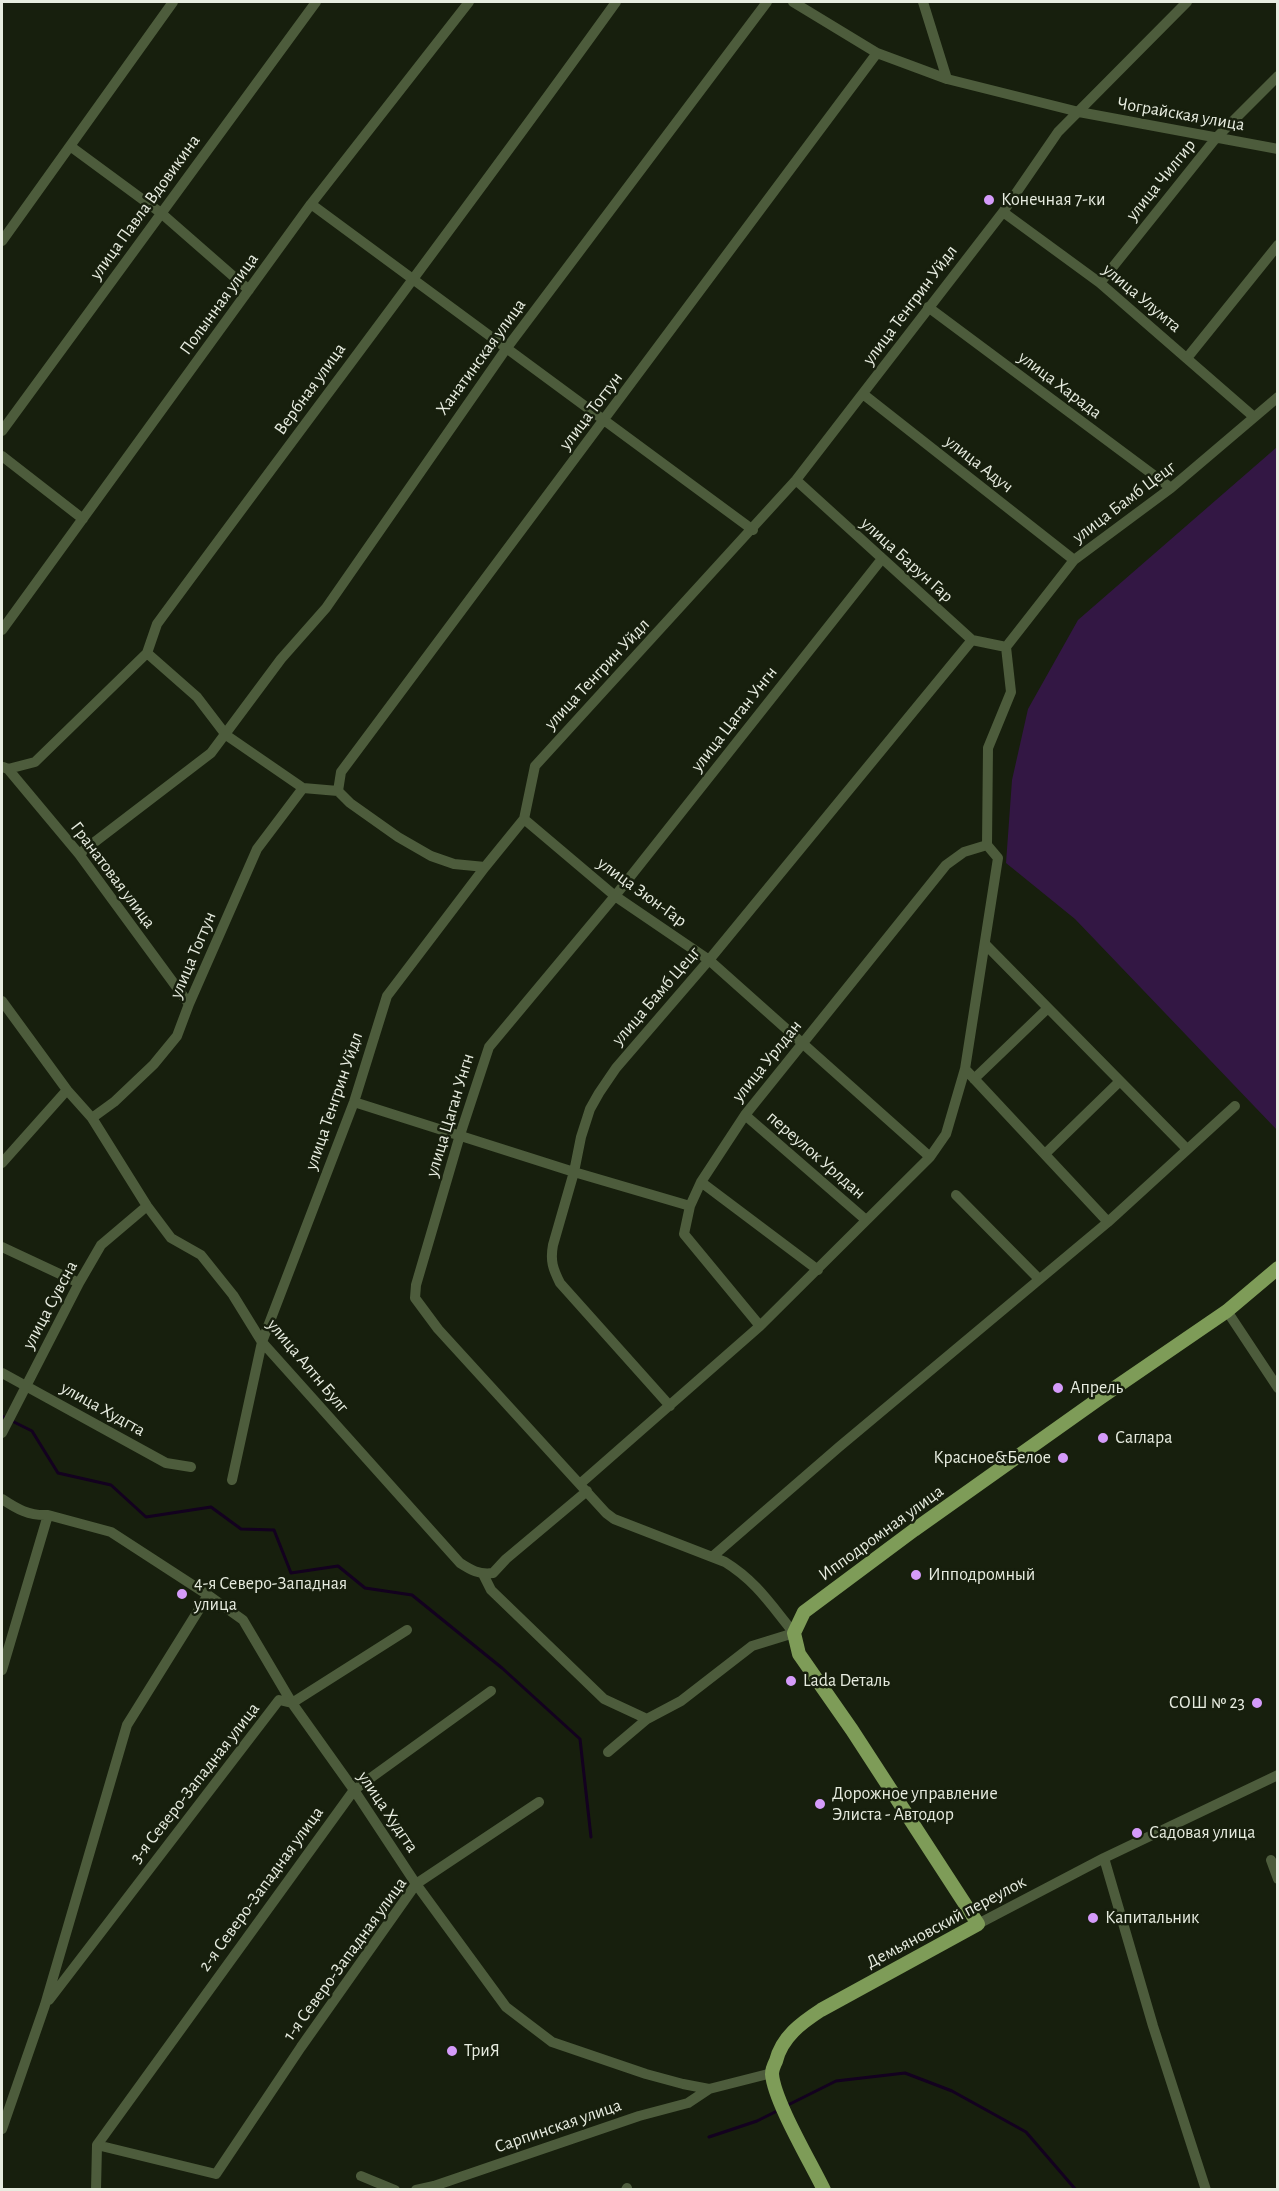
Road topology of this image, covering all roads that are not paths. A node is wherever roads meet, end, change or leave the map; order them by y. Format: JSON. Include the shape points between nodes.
{"nodes":[{"id":1,"x":173,"y":2,"type":"edge"},
{"id":2,"x":316,"y":2,"type":"edge"},
{"id":3,"x":469,"y":2,"type":"edge"},
{"id":4,"x":616,"y":2,"type":"edge"},
{"id":5,"x":767,"y":2,"type":"edge"},
{"id":6,"x":793,"y":2,"type":"edge"},
{"id":7,"x":923,"y":2,"type":"edge"},
{"id":8,"x":1187,"y":2,"type":"edge"},
{"id":9,"x":877,"y":53,"type":"junction"},
{"id":10,"x":1278,"y":76,"type":"edge"},
{"id":11,"x":946,"y":79,"type":"junction"},
{"id":12,"x":1079,"y":112,"type":"junction"},
{"id":13,"x":1216,"y":138,"type":"junction"},
{"id":14,"x":69,"y":146,"type":"junction"},
{"id":15,"x":1278,"y":149,"type":"edge"},
{"id":16,"x":311,"y":204,"type":"junction"},
{"id":17,"x":1003,"y":212,"type":"junction"},
{"id":18,"x":161,"y":213,"type":"junction"},
{"id":19,"x":2,"y":241,"type":"edge"},
{"id":20,"x":1278,"y":245,"type":"edge"},
{"id":21,"x":412,"y":279,"type":"junction"},
{"id":22,"x":1100,"y":283,"type":"junction"},
{"id":23,"x":249,"y":290,"type":"junction"},
{"id":24,"x":928,"y":307,"type":"junction"},
{"id":25,"x":506,"y":349,"type":"junction"},
{"id":26,"x":1187,"y":358,"type":"junction"},
{"id":27,"x":863,"y":394,"type":"junction"},
{"id":28,"x":1278,"y":397,"type":"edge"},
{"id":29,"x":1254,"y":417,"type":"junction"},
{"id":30,"x":605,"y":420,"type":"junction"},
{"id":31,"x":2,"y":431,"type":"edge"},
{"id":32,"x":2,"y":456,"type":"edge"},
{"id":33,"x":796,"y":480,"type":"junction"},
{"id":34,"x":1171,"y":488,"type":"junction"},
{"id":35,"x":83,"y":519,"type":"junction"},
{"id":36,"x":753,"y":530,"type":"junction"},
{"id":37,"x":881,"y":560,"type":"junction"},
{"id":38,"x":1074,"y":560,"type":"junction"},
{"id":39,"x":2,"y":630,"type":"edge"},
{"id":40,"x":972,"y":640,"type":"junction"},
{"id":41,"x":1006,"y":647,"type":"junction"},
{"id":42,"x":147,"y":653,"type":"junction"},
{"id":43,"x":226,"y":735,"type":"junction"},
{"id":44,"x":5,"y":767,"type":"edge"},
{"id":45,"x":303,"y":788,"type":"junction"},
{"id":46,"x":338,"y":791,"type":"junction"},
{"id":47,"x":524,"y":819,"type":"junction"},
{"id":48,"x":987,"y":845,"type":"junction"},
{"id":49,"x":79,"y":854,"type":"junction"},
{"id":50,"x":485,"y":867,"type":"junction"},
{"id":51,"x":615,"y":896,"type":"junction"},
{"id":52,"x":985,"y":944,"type":"junction"},
{"id":53,"x":709,"y":960,"type":"junction"},
{"id":54,"x":2,"y":1001,"type":"edge"},
{"id":55,"x":189,"y":1004,"type":"junction"},
{"id":56,"x":1048,"y":1008,"type":"junction"},
{"id":57,"x":803,"y":1043,"type":"junction"},
{"id":58,"x":965,"y":1069,"type":"junction"},
{"id":59,"x":974,"y":1079,"type":"junction"},
{"id":60,"x":1120,"y":1082,"type":"junction"},
{"id":61,"x":67,"y":1090,"type":"junction"},
{"id":62,"x":354,"y":1102,"type":"junction"},
{"id":63,"x":1235,"y":1106,"type":"dead end"},
{"id":64,"x":745,"y":1114,"type":"junction"},
{"id":65,"x":92,"y":1118,"type":"junction"},
{"id":66,"x":460,"y":1135,"type":"junction"},
{"id":67,"x":1186,"y":1148,"type":"junction"},
{"id":68,"x":1045,"y":1154,"type":"junction"},
{"id":69,"x":930,"y":1157,"type":"junction"},
{"id":70,"x":2,"y":1162,"type":"edge"},
{"id":71,"x":574,"y":1172,"type":"junction"},
{"id":72,"x":701,"y":1182,"type":"junction"},
{"id":73,"x":956,"y":1195,"type":"dead end"},
{"id":74,"x":147,"y":1206,"type":"junction"},
{"id":75,"x":690,"y":1206,"type":"junction"},
{"id":76,"x":866,"y":1220,"type":"junction"},
{"id":77,"x":1108,"y":1222,"type":"junction"},
{"id":78,"x":2,"y":1247,"type":"edge"},
{"id":79,"x":1278,"y":1268,"type":"edge"},
{"id":80,"x":818,"y":1270,"type":"junction"},
{"id":81,"x":1039,"y":1280,"type":"junction"},
{"id":82,"x":79,"y":1283,"type":"junction"},
{"id":83,"x":1227,"y":1311,"type":"junction"},
{"id":84,"x":760,"y":1326,"type":"junction"},
{"id":85,"x":262,"y":1342,"type":"junction"},
{"id":86,"x":2,"y":1373,"type":"edge"},
{"id":87,"x":26,"y":1385,"type":"junction"},
{"id":88,"x":1278,"y":1388,"type":"edge"},
{"id":89,"x":670,"y":1406,"type":"junction"},
{"id":90,"x":2,"y":1434,"type":"edge"},
{"id":91,"x":192,"y":1467,"type":"dead end"},
{"id":92,"x":232,"y":1480,"type":"dead end"},
{"id":93,"x":584,"y":1487,"type":"junction"},
{"id":94,"x":2,"y":1499,"type":"edge"},
{"id":95,"x":48,"y":1515,"type":"junction"},
{"id":96,"x":712,"y":1557,"type":"junction"},
{"id":97,"x":483,"y":1574,"type":"junction"},
{"id":98,"x":208,"y":1595,"type":"junction"},
{"id":99,"x":407,"y":1630,"type":"dead end"},
{"id":100,"x":794,"y":1633,"type":"junction"},
{"id":101,"x":2,"y":1670,"type":"edge"},
{"id":102,"x":491,"y":1691,"type":"dead end"},
{"id":103,"x":292,"y":1703,"type":"junction"},
{"id":104,"x":647,"y":1719,"type":"junction"},
{"id":105,"x":608,"y":1752,"type":"dead end"},
{"id":106,"x":1278,"y":1775,"type":"edge"},
{"id":107,"x":354,"y":1790,"type":"junction"},
{"id":108,"x":539,"y":1802,"type":"dead end"},
{"id":109,"x":1104,"y":1858,"type":"junction"},
{"id":110,"x":1271,"y":1860,"type":"dead end"},
{"id":111,"x":1278,"y":1879,"type":"edge"},
{"id":112,"x":416,"y":1884,"type":"junction"},
{"id":113,"x":978,"y":1924,"type":"junction"},
{"id":114,"x":45,"y":2005,"type":"junction"},
{"id":115,"x":772,"y":2073,"type":"junction"},
{"id":116,"x":709,"y":2089,"type":"junction"},
{"id":117,"x":2,"y":2129,"type":"edge"},
{"id":118,"x":97,"y":2145,"type":"junction"},
{"id":119,"x":361,"y":2176,"type":"dead end"},
{"id":120,"x":96,"y":2190,"type":"edge"},
{"id":121,"x":395,"y":2190,"type":"edge"},
{"id":122,"x":416,"y":2190,"type":"edge"},
{"id":123,"x":824,"y":2190,"type":"edge"},
{"id":124,"x":1206,"y":2190,"type":"edge"}],
"edges":[{"from":1,"to":14,"type":"street"},
{"from":2,"to":18,"type":"street","name":"улица Павла Вдовикина"},
{"from":3,"to":16,"type":"street","name":"Полынная улица"},
{"from":4,"to":21,"type":"street","name":"Вербная улица"},
{"from":5,"to":25,"type":"street","name":"Ханатинская улица"},
{"from":6,"to":9,"type":"street","name":"Чограйская улица"},
{"from":7,"to":11,"type":"street"},
{"from":8,"to":12,"type":"street","name":"улица Тенгрин Уйдл"},
{"from":9,"to":11,"type":"street","name":"Чограйская улица"},
{"from":9,"to":30,"type":"street","name":"улица Тогтун"},
{"from":10,"to":13,"type":"street","name":"улица Чилгир"},
{"from":11,"to":12,"type":"street","name":"Чограйская улица"},
{"from":12,"to":13,"type":"street","name":"Чограйская улица"},
{"from":12,"to":17,"type":"street","name":"улица Тенгрин Уйдл","via":[[1058,132]]},
{"from":13,"to":15,"type":"street","name":"Чограйская улица"},
{"from":13,"to":22,"type":"street","name":"улица Чилгир"},
{"from":14,"to":18,"type":"street"},
{"from":14,"to":19,"type":"street"},
{"from":16,"to":21,"type":"street"},
{"from":16,"to":23,"type":"street","name":"Полынная улица"},
{"from":17,"to":22,"type":"street","name":"улица Улумта"},
{"from":17,"to":24,"type":"street","name":"улица Тенгрин Уйдл"},
{"from":18,"to":23,"type":"street"},
{"from":18,"to":31,"type":"street","name":"улица Павла Вдовикина"},
{"from":20,"to":26,"type":"street"},
{"from":21,"to":25,"type":"street"},
{"from":21,"to":42,"type":"street","name":"Вербная улица","via":[[157,624]]},
{"from":22,"to":26,"type":"street","name":"улица Улумта"},
{"from":23,"to":35,"type":"street","name":"Полынная улица"},
{"from":24,"to":27,"type":"street","name":"улица Тенгрин Уйдл"},
{"from":24,"to":34,"type":"street","name":"улица Харада"},
{"from":25,"to":30,"type":"street"},
{"from":25,"to":43,"type":"street","name":"Ханатинская улица","via":[[326,608],[281,659]]},
{"from":26,"to":29,"type":"street","name":"улица Улумта"},
{"from":27,"to":33,"type":"street","name":"улица Тенгрин Уйдл"},
{"from":27,"to":38,"type":"street","name":"улица Адуч"},
{"from":28,"to":29,"type":"street","name":"улица Бамб Цецг"},
{"from":29,"to":34,"type":"street","name":"улица Бамб Цецг"},
{"from":30,"to":36,"type":"street"},
{"from":30,"to":46,"type":"street","name":"улица Тогтун","via":[[341,772]]},
{"from":32,"to":35,"type":"street"},
{"from":33,"to":36,"type":"street","name":"улица Тенгрин Уйдл"},
{"from":33,"to":37,"type":"street","name":"улица Барун Гар"},
{"from":34,"to":38,"type":"street","name":"улица Бамб Цецг"},
{"from":35,"to":39,"type":"street","name":"Полынная улица"},
{"from":36,"to":47,"type":"street","name":"улица Тенгрин Уйдл","via":[[535,766]]},
{"from":37,"to":40,"type":"street","name":"улица Барун Гар"},
{"from":37,"to":51,"type":"street","name":"улица Цаган Унгн"},
{"from":38,"to":41,"type":"street","name":"улица Бамб Цецг"},
{"from":40,"to":41,"type":"street","name":"улица Барун Гар"},
{"from":40,"to":53,"type":"street","name":"улица Бамб Цецг"},
{"from":41,"to":48,"type":"street","via":[[1011,692],[988,748]]},
{"from":42,"to":43,"type":"street","via":[[197,697]]},
{"from":42,"to":44,"type":"street","name":"Вербная улица","via":[[35,762]]},
{"from":43,"to":45,"type":"street"},
{"from":43,"to":49,"type":"street","name":"Ханатинская улица","via":[[211,753]]},
{"from":44,"to":49,"type":"street","name":"Гранатовая улица"},
{"from":45,"to":46,"type":"street"},
{"from":45,"to":55,"type":"street","name":"улица Тогтун","via":[[257,849]]},
{"from":46,"to":50,"type":"street","via":[[398,837],[431,856],[454,864]]},
{"from":47,"to":50,"type":"street","name":"улица Тенгрин Уйдл"},
{"from":47,"to":51,"type":"street","name":"улица Зюн-Гар"},
{"from":48,"to":52,"type":"street","via":[[998,858]]},
{"from":48,"to":57,"type":"street","name":"улица Урлдан","via":[[964,852],[946,865]]},
{"from":49,"to":55,"type":"street","name":"Гранатовая улица"},
{"from":50,"to":62,"type":"street","name":"улица Тенгрин Уйдл","via":[[387,996]]},
{"from":51,"to":53,"type":"street","name":"улица Зюн-Гар"},
{"from":51,"to":66,"type":"street","name":"улица Цаган Унгн","via":[[489,1047]]},
{"from":52,"to":56,"type":"street"},
{"from":52,"to":58,"type":"street"},
{"from":53,"to":57,"type":"street","name":"улица Зюн-Гар"},
{"from":53,"to":71,"type":"street","name":"улица Бамб Цецг","via":[[599,1093],[581,1137]]},
{"from":54,"to":61,"type":"street","name":"улица Алтн Булг"},
{"from":55,"to":65,"type":"street","name":"улица Тогтун","via":[[177,1036],[166,1050],[114,1102]]},
{"from":56,"to":59,"type":"street"},
{"from":56,"to":60,"type":"street"},
{"from":57,"to":64,"type":"street","name":"улица Урлдан"},
{"from":57,"to":69,"type":"street","name":"улица Зюн-Гар"},
{"from":58,"to":59,"type":"street"},
{"from":58,"to":69,"type":"street","via":[[946,1134]]},
{"from":59,"to":68,"type":"street"},
{"from":60,"to":67,"type":"street"},
{"from":60,"to":68,"type":"street"},
{"from":61,"to":65,"type":"street","name":"улица Алтн Булг"},
{"from":61,"to":70,"type":"street"},
{"from":62,"to":66,"type":"street"},
{"from":62,"to":85,"type":"street","name":"улица Тенгрин Уйдл"},
{"from":63,"to":67,"type":"street"},
{"from":64,"to":72,"type":"street","name":"улица Урлдан"},
{"from":64,"to":76,"type":"street","name":"переулок Урлдан"},
{"from":65,"to":74,"type":"street","name":"улица Алтн Булг"},
{"from":66,"to":71,"type":"street"},
{"from":66,"to":93,"type":"street","name":"улица Цаган Унгн","via":[[415,1298],[438,1329]]},
{"from":67,"to":77,"type":"street"},
{"from":68,"to":77,"type":"street"},
{"from":69,"to":76,"type":"street"},
{"from":71,"to":75,"type":"street"},
{"from":71,"to":89,"type":"street","name":"улица Бамб Цецг","via":[[553,1245],[552,1269],[560,1283]]},
{"from":72,"to":75,"type":"street","name":"улица Урлдан"},
{"from":72,"to":80,"type":"street"},
{"from":73,"to":81,"type":"street"},
{"from":74,"to":82,"type":"street","name":"улица Сувсна","via":[[101,1245]]},
{"from":74,"to":85,"type":"street","name":"улица Алтн Булг","via":[[171,1238],[201,1255],[233,1295]]},
{"from":75,"to":84,"type":"street","name":"улица Урлдан","via":[[684,1234]]},
{"from":76,"to":80,"type":"street"},
{"from":77,"to":81,"type":"street"},
{"from":78,"to":82,"type":"street"},
{"from":79,"to":83,"type":"main road","name":"Ипподромная улица"},
{"from":80,"to":84,"type":"street"},
{"from":81,"to":96,"type":"street"},
{"from":82,"to":87,"type":"street","name":"улица Сувсна"},
{"from":83,"to":88,"type":"street"},
{"from":83,"to":100,"type":"main road","name":"Ипподромная улица","via":[[850,1577],[804,1612]]},
{"from":84,"to":89,"type":"street"},
{"from":85,"to":92,"type":"street","name":"улица Тенгрин Уйдл"},
{"from":85,"to":97,"type":"street","name":"улица Алтн Булг","via":[[460,1563]]},
{"from":86,"to":87,"type":"street","name":"улица Худгта"},
{"from":87,"to":90,"type":"street","name":"улица Сувсна"},
{"from":87,"to":91,"type":"street","name":"улица Худгта","via":[[166,1463]]},
{"from":89,"to":93,"type":"street"},
{"from":93,"to":96,"type":"street","name":"улица Цаган Унгн","via":[[614,1519]]},
{"from":93,"to":97,"type":"street","via":[[493,1573]]},
{"from":94,"to":95,"type":"street","name":"улица Худгта","via":[[23,1512]]},
{"from":95,"to":98,"type":"street","name":"улица Худгта","via":[[111,1532]]},
{"from":95,"to":101,"type":"street"},
{"from":96,"to":100,"type":"street","name":"улица Цаган Унгн","via":[[752,1581]]},
{"from":97,"to":104,"type":"street","via":[[491,1590],[604,1699]]},
{"from":98,"to":103,"type":"street","name":"улица Худгта","via":[[243,1620]]},
{"from":98,"to":114,"type":"street","via":[[127,1725]]},
{"from":99,"to":103,"type":"street","name":"3-я Северо-Западная улица"},
{"from":100,"to":104,"type":"street","via":[[752,1646],[681,1701]]},
{"from":100,"to":113,"type":"main road","via":[[799,1654]]},
{"from":102,"to":107,"type":"street","name":"2-я Северо-Западная улица"},
{"from":103,"to":107,"type":"street","name":"улица Худгта"},
{"from":103,"to":114,"type":"street","name":"3-я Северо-Западная улица","via":[[279,1700]]},
{"from":104,"to":105,"type":"street"},
{"from":106,"to":109,"type":"street","name":"Демьяновский переулок"},
{"from":107,"to":112,"type":"street","name":"улица Худгта"},
{"from":107,"to":118,"type":"street","name":"2-я Северо-Западная улица"},
{"from":108,"to":112,"type":"street","name":"1-я Северо-Западная улица"},
{"from":109,"to":113,"type":"street","name":"Демьяновский переулок"},
{"from":109,"to":124,"type":"street"},
{"from":110,"to":111,"type":"street"},
{"from":112,"to":116,"type":"street","name":"улица Худгта","via":[[506,2007],[552,2042],[646,2074]]},
{"from":112,"to":118,"type":"street","name":"1-я Северо-Западная улица","via":[[216,2174]]},
{"from":113,"to":115,"type":"main road","name":"Демьяновский переулок","via":[[803,2021],[779,2049]]},
{"from":114,"to":117,"type":"street"},
{"from":115,"to":116,"type":"street","name":"улица Худгта"},
{"from":115,"to":123,"type":"main road","via":[[786,2114]]},
{"from":116,"to":122,"type":"street","name":"Сарпинская улица","via":[[688,2103]]},
{"from":118,"to":120,"type":"street"},
{"from":119,"to":121,"type":"street"}]}
